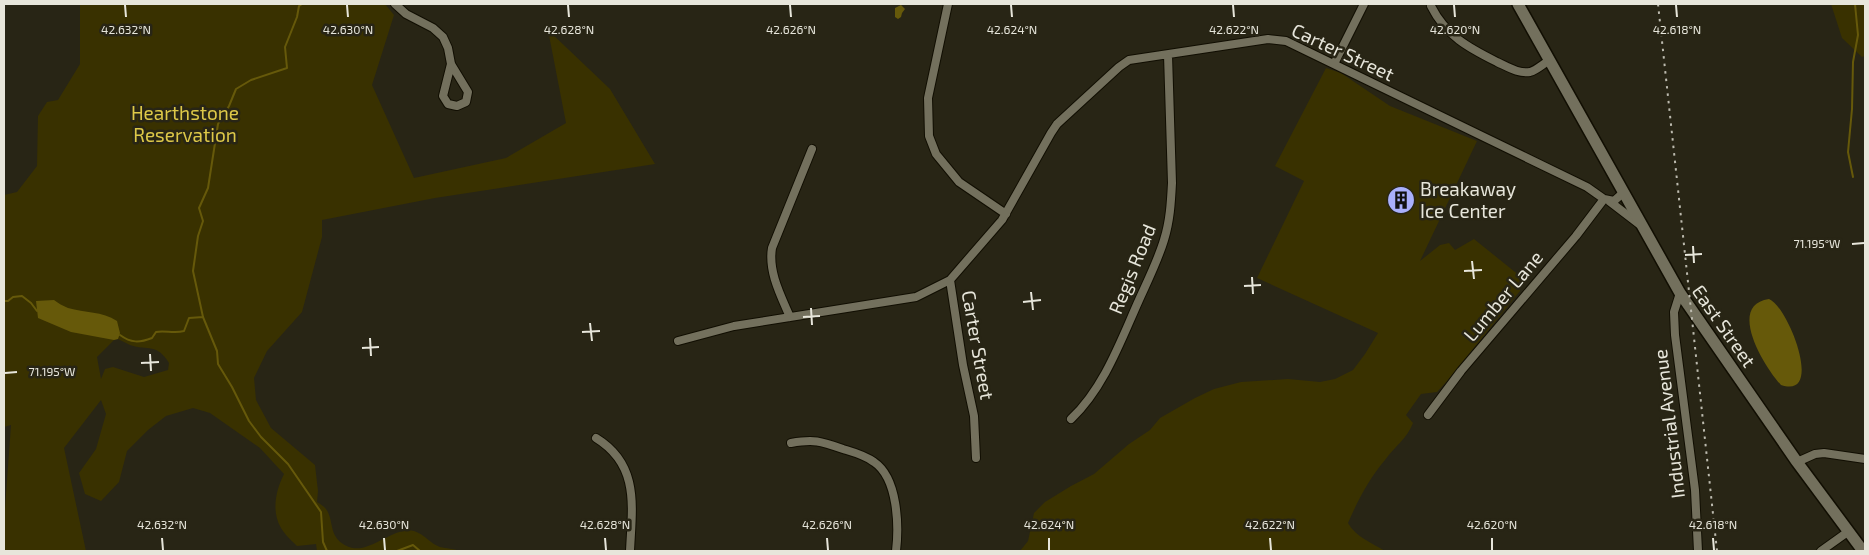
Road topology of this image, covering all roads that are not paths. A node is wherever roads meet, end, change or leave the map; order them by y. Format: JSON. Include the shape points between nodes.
{"nodes":[{"id":1,"x":395,"y":4,"type":"edge"},
{"id":2,"x":948,"y":4,"type":"edge"},
{"id":3,"x":1364,"y":4,"type":"edge"},
{"id":4,"x":1518,"y":4,"type":"edge"},
{"id":5,"x":1431,"y":6,"type":"dead end"},
{"id":6,"x":1168,"y":54,"type":"junction"},
{"id":7,"x":1550,"y":60,"type":"junction"},
{"id":8,"x":452,"y":64,"type":"junction"},
{"id":9,"x":1334,"y":64,"type":"junction"},
{"id":10,"x":812,"y":149,"type":"dead end"},
{"id":11,"x":1624,"y":192,"type":"junction"},
{"id":12,"x":1607,"y":200,"type":"junction"},
{"id":13,"x":1006,"y":214,"type":"junction"},
{"id":14,"x":1643,"y":228,"type":"junction"},
{"id":15,"x":950,"y":280,"type":"junction"},
{"id":16,"x":1680,"y":293,"type":"junction"},
{"id":17,"x":790,"y":317,"type":"junction"},
{"id":18,"x":678,"y":341,"type":"dead end"},
{"id":19,"x":1428,"y":415,"type":"dead end"},
{"id":20,"x":1071,"y":419,"type":"dead end"},
{"id":21,"x":596,"y":438,"type":"dead end"},
{"id":22,"x":791,"y":443,"type":"dead end"},
{"id":23,"x":976,"y":458,"type":"dead end"},
{"id":24,"x":1865,"y":459,"type":"edge"},
{"id":25,"x":1797,"y":462,"type":"junction"},
{"id":26,"x":1848,"y":532,"type":"junction"},
{"id":27,"x":630,"y":551,"type":"edge"},
{"id":28,"x":896,"y":551,"type":"edge"},
{"id":29,"x":1698,"y":551,"type":"edge"},
{"id":30,"x":1821,"y":551,"type":"edge"},
{"id":31,"x":1863,"y":551,"type":"edge"}],
"edges":[{"from":1,"to":8,"type":"street","via":[[440,33],[447,44]]},
{"from":2,"to":13,"type":"street","via":[[928,98],[929,136],[936,154],[959,182]]},
{"from":3,"to":9,"type":"street"},
{"from":4,"to":7,"type":"main road","name":"East Street"},
{"from":5,"to":7,"type":"street","via":[[1438,19],[1463,44],[1508,67],[1532,72]]},
{"from":6,"to":9,"type":"street","name":"Carter Street","via":[[1274,39],[1286,41]]},
{"from":6,"to":13,"type":"street","name":"Carter Street","via":[[1125,62],[1057,124]]},
{"from":6,"to":20,"type":"street","name":"Regis Road","via":[[1172,202],[1164,239],[1104,374],[1083,408]]},
{"from":7,"to":11,"type":"main road","name":"East Street"},
{"from":8,"to":8,"type":"street","via":[[468,92],[466,102],[457,106],[448,104],[443,96]]},
{"from":9,"to":12,"type":"street","name":"Carter Street"},
{"from":10,"to":17,"type":"street","via":[[770,258]]},
{"from":11,"to":12,"type":"street","via":[[1614,201]]},
{"from":11,"to":14,"type":"main road","name":"East Street"},
{"from":12,"to":14,"type":"street","name":"Carter Street"},
{"from":12,"to":19,"type":"street","name":"Lumber Lane"},
{"from":13,"to":15,"type":"street","name":"Carter Street"},
{"from":14,"to":16,"type":"main road","name":"East Street"},
{"from":15,"to":17,"type":"street","via":[[916,297]]},
{"from":15,"to":23,"type":"street","name":"Carter Street","via":[[974,416]]},
{"from":16,"to":25,"type":"main road","name":"East Street"},
{"from":16,"to":29,"type":"street","name":"Industrial Avenue","via":[[1674,312],[1675,335]]},
{"from":17,"to":18,"type":"street","via":[[734,326]]},
{"from":21,"to":27,"type":"street","via":[[614,451],[628,476]]},
{"from":22,"to":28,"type":"street","via":[[817,440],[860,455],[881,468],[897,509]]},
{"from":24,"to":25,"type":"street","via":[[1824,453]]},
{"from":25,"to":26,"type":"main road","name":"East Street"},
{"from":26,"to":30,"type":"street"},
{"from":26,"to":31,"type":"main road","name":"East Street"}]}
